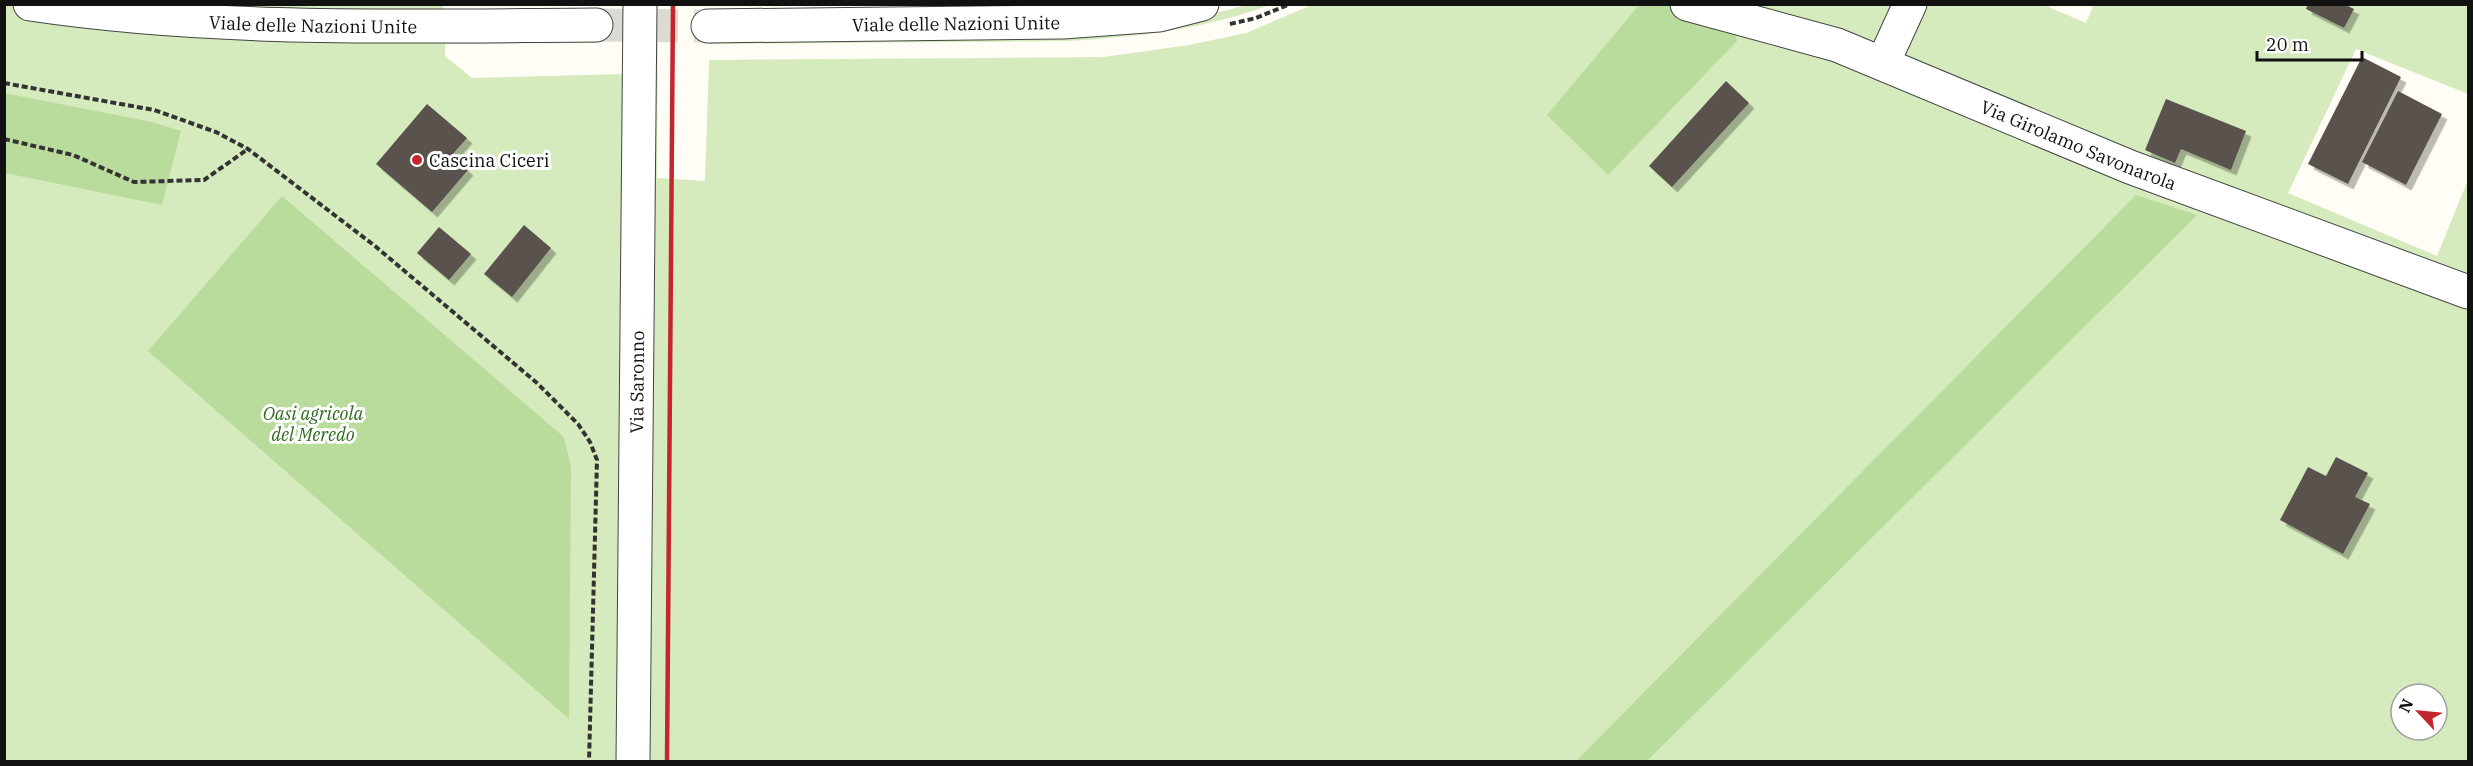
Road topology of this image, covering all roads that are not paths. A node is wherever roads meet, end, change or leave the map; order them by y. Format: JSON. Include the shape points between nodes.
{"nodes":[{"id":1,"x":30,"y":4,"type":"edge"},
{"id":2,"x":640,"y":4,"type":"edge"},
{"id":3,"x":1203,"y":4,"type":"edge"},
{"id":4,"x":1688,"y":4,"type":"edge"},
{"id":5,"x":1910,"y":4,"type":"edge"},
{"id":6,"x":596,"y":25,"type":"tunnel mouth"},
{"id":7,"x":708,"y":26,"type":"tunnel mouth"},
{"id":8,"x":1883,"y":63,"type":"junction"},
{"id":9,"x":2469,"y":292,"type":"edge"},
{"id":10,"x":633,"y":762,"type":"edge"}],
"edges":[{"from":1,"to":6,"type":"street","name":"Viale delle Nazioni Unite","via":[[134,18],[276,25]]},
{"from":2,"to":10,"type":"street","name":"Via Saronno"},
{"from":3,"to":7,"type":"street","name":"Viale delle Nazioni Unite","via":[[1159,15],[1063,22]]},
{"from":4,"to":8,"type":"street","name":"Via Girolamo Savonarola","via":[[1837,45]]},
{"from":5,"to":8,"type":"street"},
{"from":8,"to":9,"type":"street","name":"Via Girolamo Savonarola","via":[[2130,166]]}]}
